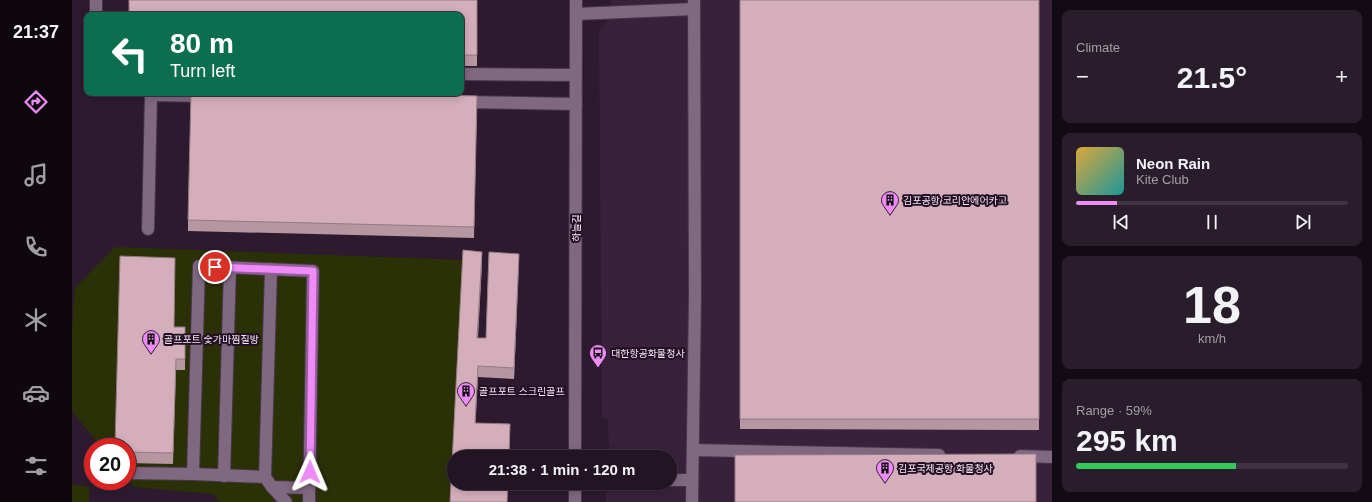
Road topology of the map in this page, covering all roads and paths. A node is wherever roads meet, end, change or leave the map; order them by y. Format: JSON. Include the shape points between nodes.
{"nodes":[{"id":1,"x":96,"y":0,"type":"edge"},
{"id":2,"x":576,"y":0,"type":"edge"},
{"id":3,"x":694,"y":4,"type":"edge"},
{"id":4,"x":96,"y":12,"type":"edge"},
{"id":5,"x":576,"y":14,"type":"junction"},
{"id":6,"x":464,"y":74,"type":"edge"},
{"id":7,"x":575,"y":75,"type":"junction"},
{"id":8,"x":151,"y":96,"type":"edge"},
{"id":9,"x":446,"y":101,"type":"edge"},
{"id":10,"x":576,"y":104,"type":"junction"},
{"id":11,"x":148,"y":228,"type":"dead end"},
{"id":12,"x":230,"y":267,"type":"junction"},
{"id":13,"x":271,"y":269,"type":"junction"},
{"id":14,"x":575,"y":450,"type":"edge"},
{"id":15,"x":693,"y":450,"type":"junction"},
{"id":16,"x":948,"y":455,"type":"edge"},
{"id":17,"x":1012,"y":456,"type":"edge"},
{"id":18,"x":1052,"y":457,"type":"edge"},
{"id":19,"x":136,"y":473,"type":"edge"},
{"id":20,"x":192,"y":474,"type":"junction"},
{"id":21,"x":224,"y":476,"type":"junction"},
{"id":22,"x":265,"y":477,"type":"junction"},
{"id":23,"x":677,"y":480,"type":"edge"},
{"id":24,"x":692,"y":480,"type":"junction"},
{"id":25,"x":272,"y":487,"type":"junction"},
{"id":26,"x":309,"y":488,"type":"junction"},
{"id":27,"x":575,"y":490,"type":"edge"},
{"id":28,"x":286,"y":502,"type":"edge"},
{"id":29,"x":309,"y":502,"type":"edge"},
{"id":30,"x":575,"y":502,"type":"edge"},
{"id":31,"x":692,"y":502,"type":"edge"}],
"edges":[{"from":1,"to":4,"type":"lane"},
{"from":2,"to":5,"type":"lane","name":"하늘길"},
{"from":3,"to":5,"type":"lane"},
{"from":3,"to":15,"type":"lane"},
{"from":5,"to":7,"type":"lane","name":"하늘길"},
{"from":6,"to":7,"type":"lane"},
{"from":7,"to":10,"type":"lane","name":"하늘길"},
{"from":8,"to":11,"type":"lane"},
{"from":9,"to":10,"type":"lane"},
{"from":10,"to":14,"type":"lane","name":"하늘길"},
{"from":12,"to":13,"type":"lane"},
{"from":12,"to":20,"type":"lane","via":[[199,266]]},
{"from":12,"to":21,"type":"lane"},
{"from":13,"to":22,"type":"lane"},
{"from":13,"to":26,"type":"lane","via":[[313,271]]},
{"from":15,"to":16,"type":"lane"},
{"from":15,"to":24,"type":"lane"},
{"from":17,"to":18,"type":"lane"},
{"from":19,"to":20,"type":"lane"},
{"from":20,"to":21,"type":"lane"},
{"from":21,"to":22,"type":"lane"},
{"from":22,"to":25,"type":"lane"},
{"from":23,"to":24,"type":"lane"},
{"from":24,"to":31,"type":"lane"},
{"from":25,"to":26,"type":"lane"},
{"from":25,"to":28,"type":"lane"},
{"from":26,"to":29,"type":"lane"},
{"from":27,"to":30,"type":"lane"}]}
